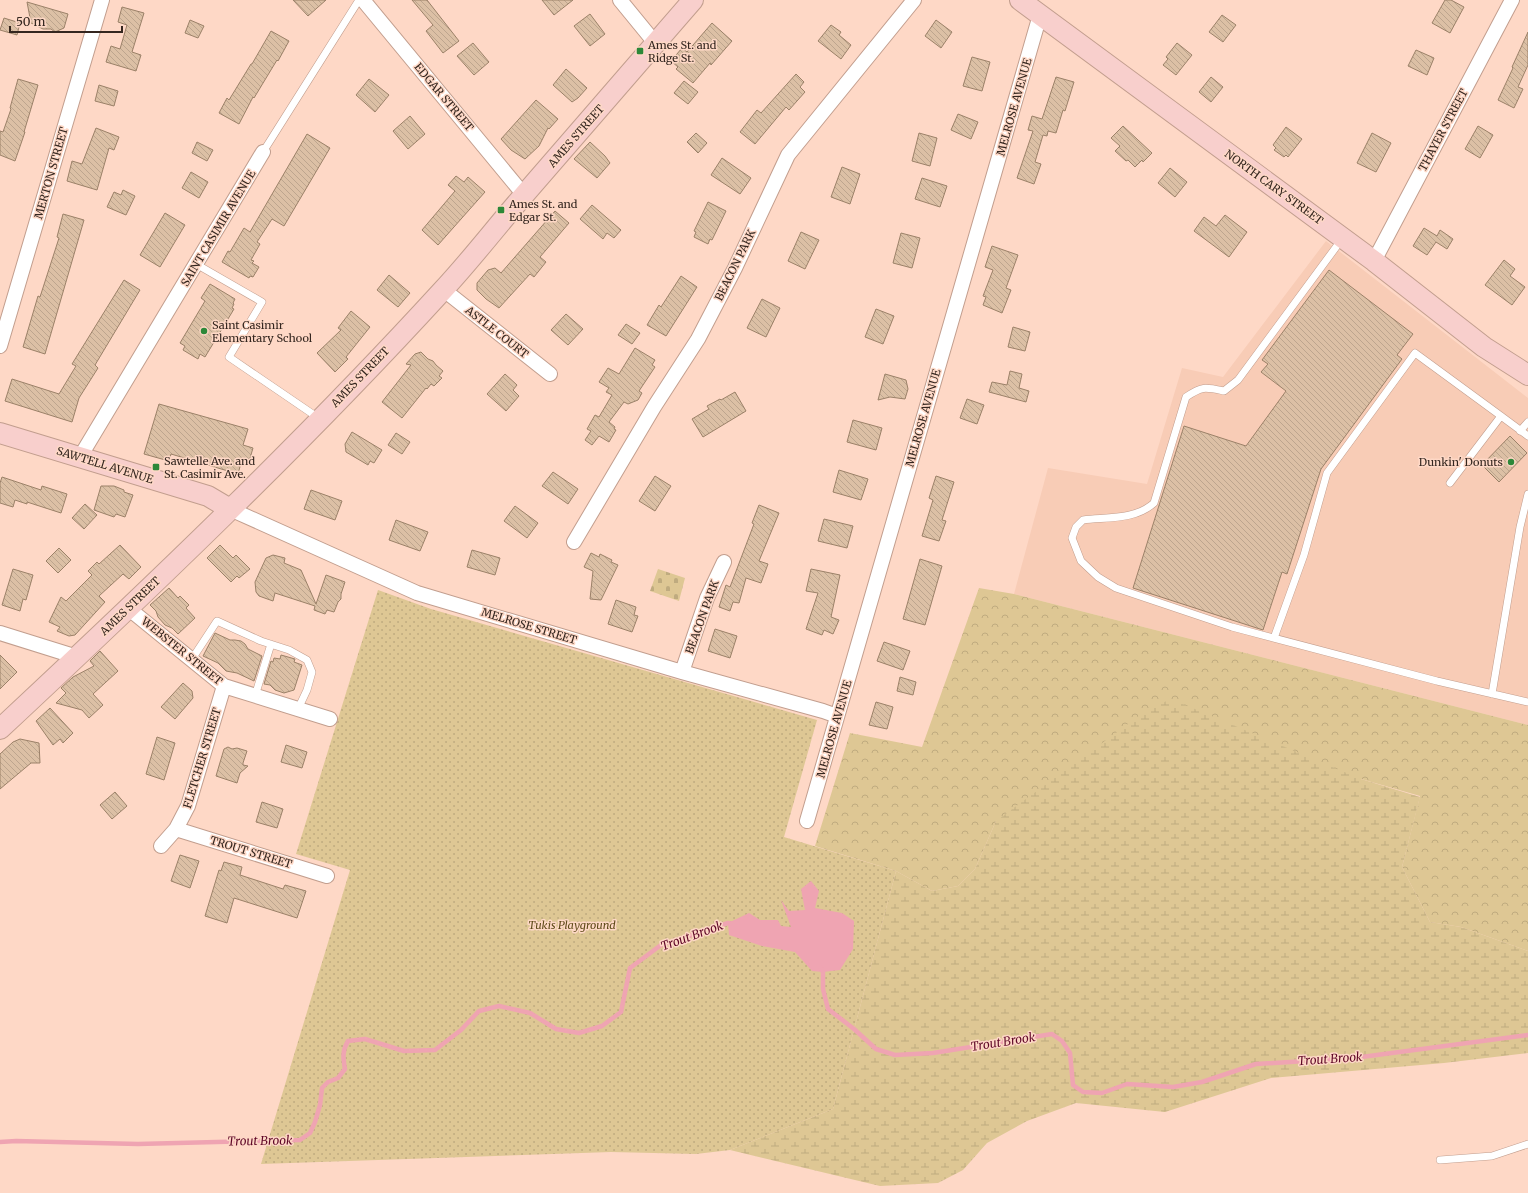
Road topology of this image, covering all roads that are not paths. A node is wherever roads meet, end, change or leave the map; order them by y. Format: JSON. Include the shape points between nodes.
{"nodes":[{"id":1,"x":102,"y":0,"type":"edge"},
{"id":2,"x":359,"y":0,"type":"edge"},
{"id":3,"x":363,"y":0,"type":"edge"},
{"id":4,"x":620,"y":0,"type":"edge"},
{"id":5,"x":693,"y":0,"type":"edge"},
{"id":6,"x":914,"y":0,"type":"edge"},
{"id":7,"x":1020,"y":0,"type":"edge"},
{"id":8,"x":1512,"y":0,"type":"edge"},
{"id":9,"x":1040,"y":15,"type":"junction"},
{"id":10,"x":656,"y":44,"type":"junction"},
{"id":11,"x":263,"y":152,"type":"joint"},
{"id":12,"x":524,"y":195,"type":"junction"},
{"id":13,"x":1343,"y":238,"type":"junction"},
{"id":14,"x":1374,"y":261,"type":"junction"},
{"id":15,"x":196,"y":264,"type":"junction"},
{"id":16,"x":444,"y":290,"type":"junction"},
{"id":17,"x":0,"y":346,"type":"edge"},
{"id":18,"x":550,"y":374,"type":"dead end"},
{"id":19,"x":1528,"y":375,"type":"edge"},
{"id":20,"x":1502,"y":416,"type":"junction"},
{"id":21,"x":320,"y":419,"type":"junction"},
{"id":22,"x":1528,"y":422,"type":"edge"},
{"id":23,"x":1520,"y":431,"type":"junction"},
{"id":24,"x":0,"y":433,"type":"edge"},
{"id":25,"x":1528,"y":436,"type":"edge"},
{"id":26,"x":80,"y":458,"type":"junction"},
{"id":27,"x":1450,"y":483,"type":"dead end"},
{"id":28,"x":1528,"y":494,"type":"edge"},
{"id":29,"x":230,"y":509,"type":"junction"},
{"id":30,"x":574,"y":542,"type":"dead end"},
{"id":31,"x":724,"y":562,"type":"dead end"},
{"id":32,"x":128,"y":608,"type":"junction"},
{"id":33,"x":0,"y":633,"type":"edge"},
{"id":34,"x":1274,"y":638,"type":"junction"},
{"id":35,"x":270,"y":644,"type":"junction"},
{"id":36,"x":77,"y":657,"type":"junction"},
{"id":37,"x":192,"y":659,"type":"junction"},
{"id":38,"x":682,"y":672,"type":"junction"},
{"id":39,"x":224,"y":686,"type":"junction"},
{"id":40,"x":1492,"y":694,"type":"junction"},
{"id":41,"x":255,"y":696,"type":"junction"},
{"id":42,"x":1528,"y":702,"type":"edge"},
{"id":43,"x":298,"y":709,"type":"junction"},
{"id":44,"x":837,"y":716,"type":"junction"},
{"id":45,"x":330,"y":720,"type":"dead end"},
{"id":46,"x":0,"y":729,"type":"edge"},
{"id":47,"x":807,"y":821,"type":"dead end"},
{"id":48,"x":176,"y":829,"type":"junction"},
{"id":49,"x":161,"y":846,"type":"dead end"},
{"id":50,"x":326,"y":876,"type":"dead end"},
{"id":51,"x":1528,"y":1144,"type":"edge"},
{"id":52,"x":1440,"y":1160,"type":"dead end"}],
"edges":[{"from":1,"to":17,"type":"street","name":"MERTON STREET"},
{"from":2,"to":11,"type":"lane","name":"SAINT CASIMIR AVENUE"},
{"from":3,"to":12,"type":"street","name":"EDGAR STREET"},
{"from":4,"to":10,"type":"street"},
{"from":5,"to":10,"type":"street","name":"AMES STREET"},
{"from":6,"to":30,"type":"street","name":"BEACON PARK","via":[[788,156],[698,339],[654,407]]},
{"from":7,"to":9,"type":"street","name":"NORTH CARY STREET"},
{"from":8,"to":14,"type":"street","name":"THAYER STREET"},
{"from":9,"to":13,"type":"street","name":"NORTH CARY STREET"},
{"from":9,"to":44,"type":"street","name":"MELROSE AVENUE"},
{"from":10,"to":12,"type":"street","name":"AMES STREET"},
{"from":11,"to":15,"type":"street","name":"SAINT CASIMIR AVENUE"},
{"from":12,"to":16,"type":"street","name":"AMES STREET"},
{"from":13,"to":14,"type":"street","name":"NORTH CARY STREET"},
{"from":13,"to":34,"type":"lane","via":[[1238,380],[1224,391],[1198,389],[1186,397],[1154,503],[1132,516],[1083,520],[1076,527],[1072,538],[1081,561],[1098,577],[1116,588],[1232,627]]},
{"from":14,"to":19,"type":"street","name":"NORTH CARY STREET","via":[[1484,347]]},
{"from":15,"to":21,"type":"lane","via":[[262,302],[229,357]]},
{"from":15,"to":26,"type":"street","name":"SAINT CASIMIR AVENUE"},
{"from":16,"to":18,"type":"street","name":"ASTLE COURT"},
{"from":16,"to":21,"type":"street","name":"AMES STREET"},
{"from":20,"to":23,"type":"lane"},
{"from":20,"to":27,"type":"lane"},
{"from":20,"to":34,"type":"lane","via":[[1416,353],[1327,473],[1304,555]]},
{"from":21,"to":29,"type":"street","name":"AMES STREET"},
{"from":22,"to":23,"type":"lane"},
{"from":23,"to":25,"type":"lane"},
{"from":24,"to":26,"type":"street","name":"SAWTELL AVENUE"},
{"from":26,"to":29,"type":"street","name":"SAWTELL AVENUE","via":[[208,496]]},
{"from":28,"to":40,"type":"lane","via":[[1520,527]]},
{"from":29,"to":32,"type":"street","name":"AMES STREET"},
{"from":29,"to":38,"type":"street","name":"MELROSE STREET","via":[[417,593]]},
{"from":31,"to":38,"type":"street","name":"BEACON PARK","via":[[707,598]]},
{"from":32,"to":36,"type":"street","name":"AMES STREET"},
{"from":32,"to":37,"type":"street","name":"WEBSTER STREET"},
{"from":33,"to":36,"type":"street"},
{"from":34,"to":40,"type":"lane"},
{"from":35,"to":37,"type":"lane","via":[[217,621]]},
{"from":35,"to":41,"type":"lane"},
{"from":35,"to":43,"type":"lane","via":[[290,650],[307,660],[312,672]]},
{"from":36,"to":46,"type":"street","name":"AMES STREET"},
{"from":37,"to":39,"type":"street","name":"WEBSTER STREET"},
{"from":38,"to":44,"type":"street","name":"MELROSE STREET"},
{"from":39,"to":41,"type":"street","name":"WEBSTER STREET"},
{"from":39,"to":48,"type":"street","name":"FLETCHER STREET","via":[[188,806]]},
{"from":40,"to":42,"type":"lane"},
{"from":41,"to":43,"type":"street","name":"WEBSTER STREET"},
{"from":43,"to":45,"type":"street","name":"WEBSTER STREET"},
{"from":44,"to":47,"type":"street","name":"MELROSE AVENUE"},
{"from":48,"to":49,"type":"street","name":"FLETCHER STREET"},
{"from":48,"to":50,"type":"street","name":"TROUT STREET"},
{"from":51,"to":52,"type":"lane","via":[[1492,1156]]}]}
